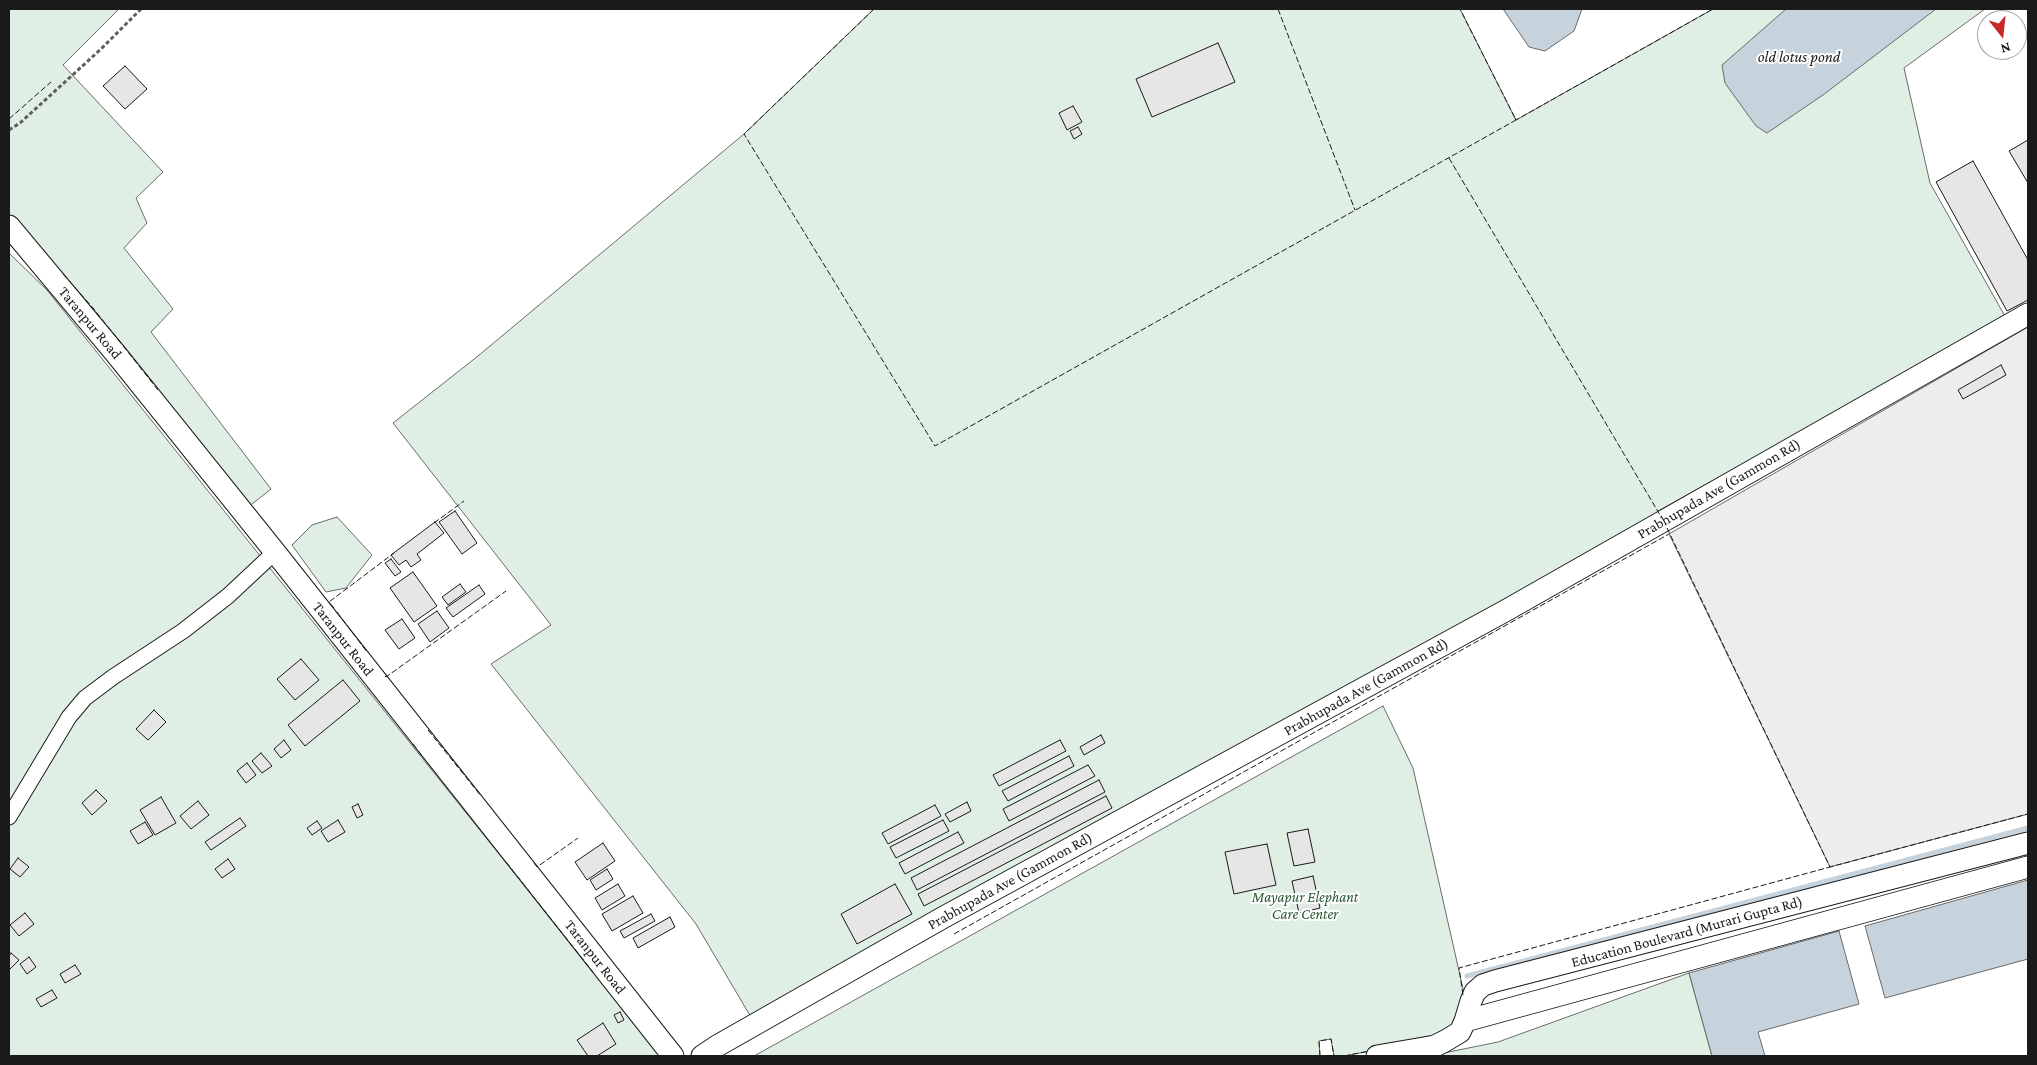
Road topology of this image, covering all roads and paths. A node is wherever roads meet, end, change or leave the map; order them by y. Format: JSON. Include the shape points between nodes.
{"nodes":[{"id":1,"x":140,"y":9,"type":"edge"},
{"id":2,"x":9,"y":130,"type":"edge"},
{"id":3,"x":9,"y":226,"type":"edge"},
{"id":4,"x":2028,"y":314,"type":"edge"},
{"id":5,"x":274,"y":552,"type":"junction"},
{"id":6,"x":9,"y":817,"type":"edge"},
{"id":7,"x":2028,"y":843,"type":"edge"},
{"id":8,"x":2028,"y":867,"type":"edge"},
{"id":9,"x":1465,"y":1021,"type":"junction"},
{"id":10,"x":674,"y":1056,"type":"edge"},
{"id":11,"x":702,"y":1056,"type":"edge"},
{"id":12,"x":1377,"y":1056,"type":"edge"}],
"edges":[{"from":1,"to":2,"type":"path","via":[[101,49]]},
{"from":3,"to":5,"type":"street","name":"Taranpur Road"},
{"from":4,"to":11,"type":"street","name":"Prabhupada Ave (Gammon Rd)","via":[[1496,616],[944,917]]},
{"from":5,"to":6,"type":"street","via":[[228,596],[85,698],[69,717]]},
{"from":5,"to":10,"type":"street","name":"Taranpur Road"},
{"from":7,"to":9,"type":"street","name":"Education Boulevard (Murari Gupta Rd)","via":[[1495,981],[1475,992]]},
{"from":8,"to":9,"type":"street"},
{"from":9,"to":12,"type":"street","name":"Education Boulevard (Murari Gupta Rd)","via":[[1460,1032],[1435,1046]]}]}
